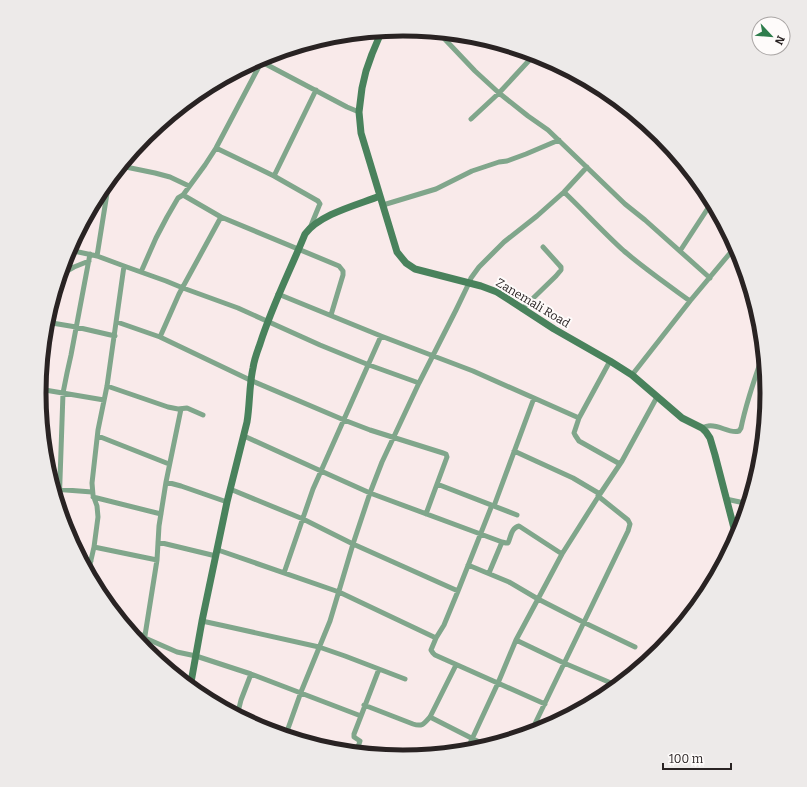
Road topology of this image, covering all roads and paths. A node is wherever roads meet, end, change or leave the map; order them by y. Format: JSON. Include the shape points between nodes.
{"nodes":[{"id":1,"x":379,"y":37,"type":"edge"},
{"id":2,"x":444,"y":38,"type":"edge"},
{"id":3,"x":530,"y":59,"type":"edge"},
{"id":4,"x":267,"y":63,"type":"edge"},
{"id":5,"x":257,"y":67,"type":"edge"},
{"id":6,"x":316,"y":90,"type":"junction"},
{"id":7,"x":499,"y":94,"type":"junction"},
{"id":8,"x":359,"y":112,"type":"junction"},
{"id":9,"x":471,"y":119,"type":"dead end"},
{"id":10,"x":559,"y":140,"type":"junction"},
{"id":11,"x":216,"y":148,"type":"junction"},
{"id":12,"x":127,"y":167,"type":"edge"},
{"id":13,"x":587,"y":167,"type":"junction"},
{"id":14,"x":274,"y":176,"type":"junction"},
{"id":15,"x":189,"y":186,"type":"junction"},
{"id":16,"x":564,"y":192,"type":"junction"},
{"id":17,"x":107,"y":194,"type":"edge"},
{"id":18,"x":183,"y":196,"type":"junction"},
{"id":19,"x":380,"y":196,"type":"junction"},
{"id":20,"x":383,"y":205,"type":"junction"},
{"id":21,"x":708,"y":207,"type":"edge"},
{"id":22,"x":221,"y":217,"type":"junction"},
{"id":23,"x":310,"y":228,"type":"junction"},
{"id":24,"x":543,"y":247,"type":"dead end"},
{"id":25,"x":298,"y":250,"type":"junction"},
{"id":26,"x":76,"y":251,"type":"edge"},
{"id":27,"x":680,"y":251,"type":"junction"},
{"id":28,"x":732,"y":252,"type":"edge"},
{"id":29,"x":90,"y":254,"type":"junction"},
{"id":30,"x":97,"y":256,"type":"junction"},
{"id":31,"x":89,"y":261,"type":"junction"},
{"id":32,"x":124,"y":266,"type":"junction"},
{"id":33,"x":68,"y":270,"type":"edge"},
{"id":34,"x":142,"y":272,"type":"junction"},
{"id":35,"x":710,"y":278,"type":"junction"},
{"id":36,"x":469,"y":283,"type":"junction"},
{"id":37,"x":183,"y":288,"type":"junction"},
{"id":38,"x":278,"y":294,"type":"junction"},
{"id":39,"x":690,"y":302,"type":"junction"},
{"id":40,"x":522,"y":308,"type":"junction"},
{"id":41,"x":331,"y":315,"type":"junction"},
{"id":42,"x":268,"y":321,"type":"junction"},
{"id":43,"x":117,"y":322,"type":"junction"},
{"id":44,"x":53,"y":323,"type":"edge"},
{"id":45,"x":76,"y":327,"type":"junction"},
{"id":46,"x":115,"y":336,"type":"junction"},
{"id":47,"x":381,"y":336,"type":"junction"},
{"id":48,"x":160,"y":337,"type":"junction"},
{"id":49,"x":433,"y":356,"type":"junction"},
{"id":50,"x":610,"y":361,"type":"junction"},
{"id":51,"x":369,"y":365,"type":"junction"},
{"id":52,"x":760,"y":365,"type":"edge"},
{"id":53,"x":632,"y":375,"type":"junction"},
{"id":54,"x":250,"y":380,"type":"junction"},
{"id":55,"x":419,"y":383,"type":"junction"},
{"id":56,"x":107,"y":386,"type":"junction"},
{"id":57,"x":46,"y":390,"type":"edge"},
{"id":58,"x":63,"y":393,"type":"junction"},
{"id":59,"x":658,"y":397,"type":"junction"},
{"id":60,"x":534,"y":398,"type":"junction"},
{"id":61,"x":104,"y":400,"type":"junction"},
{"id":62,"x":181,"y":409,"type":"junction"},
{"id":63,"x":203,"y":415,"type":"dead end"},
{"id":64,"x":579,"y":418,"type":"junction"},
{"id":65,"x":344,"y":420,"type":"junction"},
{"id":66,"x":702,"y":428,"type":"junction"},
{"id":67,"x":98,"y":436,"type":"junction"},
{"id":68,"x":244,"y":436,"type":"junction"},
{"id":69,"x":394,"y":437,"type":"junction"},
{"id":70,"x":514,"y":451,"type":"junction"},
{"id":71,"x":169,"y":464,"type":"junction"},
{"id":72,"x":620,"y":464,"type":"junction"},
{"id":73,"x":320,"y":471,"type":"junction"},
{"id":74,"x":166,"y":482,"type":"junction"},
{"id":75,"x":438,"y":484,"type":"junction"},
{"id":76,"x":230,"y":489,"type":"junction"},
{"id":77,"x":60,"y":490,"type":"joint"},
{"id":78,"x":370,"y":493,"type":"junction"},
{"id":79,"x":93,"y":495,"type":"junction"},
{"id":80,"x":599,"y":495,"type":"junction"},
{"id":81,"x":726,"y":499,"type":"junction"},
{"id":82,"x":227,"y":502,"type":"junction"},
{"id":83,"x":744,"y":503,"type":"edge"},
{"id":84,"x":493,"y":505,"type":"junction"},
{"id":85,"x":161,"y":514,"type":"junction"},
{"id":86,"x":426,"y":514,"type":"junction"},
{"id":87,"x":517,"y":515,"type":"dead end"},
{"id":88,"x":303,"y":518,"type":"junction"},
{"id":89,"x":734,"y":529,"type":"edge"},
{"id":90,"x":480,"y":535,"type":"junction"},
{"id":91,"x":158,"y":542,"type":"junction"},
{"id":92,"x":502,"y":542,"type":"junction"},
{"id":93,"x":353,"y":544,"type":"junction"},
{"id":94,"x":94,"y":547,"type":"junction"},
{"id":95,"x":217,"y":553,"type":"junction"},
{"id":96,"x":562,"y":554,"type":"junction"},
{"id":97,"x":88,"y":560,"type":"edge"},
{"id":98,"x":157,"y":560,"type":"junction"},
{"id":99,"x":91,"y":561,"type":"junction"},
{"id":100,"x":90,"y":565,"type":"edge"},
{"id":101,"x":468,"y":565,"type":"junction"},
{"id":102,"x":284,"y":573,"type":"junction"},
{"id":103,"x":489,"y":573,"type":"junction"},
{"id":104,"x":458,"y":591,"type":"junction"},
{"id":105,"x":339,"y":592,"type":"junction"},
{"id":106,"x":538,"y":599,"type":"junction"},
{"id":107,"x":202,"y":622,"type":"junction"},
{"id":108,"x":583,"y":622,"type":"junction"},
{"id":109,"x":141,"y":636,"type":"edge"},
{"id":110,"x":145,"y":637,"type":"junction"},
{"id":111,"x":436,"y":638,"type":"junction"},
{"id":112,"x":516,"y":640,"type":"junction"},
{"id":113,"x":319,"y":647,"type":"junction"},
{"id":114,"x":635,"y":647,"type":"dead end"},
{"id":115,"x":196,"y":656,"type":"junction"},
{"id":116,"x":564,"y":663,"type":"junction"},
{"id":117,"x":456,"y":665,"type":"junction"},
{"id":118,"x":379,"y":669,"type":"junction"},
{"id":119,"x":251,"y":674,"type":"junction"},
{"id":120,"x":405,"y":679,"type":"dead end"},
{"id":121,"x":191,"y":681,"type":"edge"},
{"id":122,"x":498,"y":683,"type":"junction"},
{"id":123,"x":612,"y":683,"type":"dead end"},
{"id":124,"x":301,"y":692,"type":"junction"},
{"id":125,"x":545,"y":704,"type":"junction"},
{"id":126,"x":364,"y":705,"type":"junction"},
{"id":127,"x":238,"y":710,"type":"edge"},
{"id":128,"x":361,"y":716,"type":"junction"},
{"id":129,"x":430,"y":718,"type":"junction"},
{"id":130,"x":534,"y":726,"type":"edge"},
{"id":131,"x":287,"y":731,"type":"edge"},
{"id":132,"x":472,"y":739,"type":"junction"},
{"id":133,"x":479,"y":743,"type":"edge"},
{"id":134,"x":469,"y":745,"type":"edge"},
{"id":135,"x":358,"y":748,"type":"edge"}],
"edges":[{"from":1,"to":8,"type":"street","name":"Zanemali Road","via":[[366,71]]},
{"from":2,"to":7,"type":"street"},
{"from":3,"to":7,"type":"street"},
{"from":4,"to":6,"type":"street"},
{"from":5,"to":11,"type":"street"},
{"from":6,"to":8,"type":"street"},
{"from":6,"to":14,"type":"street"},
{"from":7,"to":9,"type":"street"},
{"from":7,"to":10,"type":"street"},
{"from":8,"to":19,"type":"street","name":"Zanemali Road","via":[[362,133]]},
{"from":10,"to":13,"type":"street"},
{"from":10,"to":20,"type":"street","via":[[507,161],[472,171],[436,189]]},
{"from":11,"to":14,"type":"street"},
{"from":11,"to":15,"type":"street"},
{"from":12,"to":15,"type":"street","via":[[170,177]]},
{"from":13,"to":16,"type":"street"},
{"from":13,"to":27,"type":"street"},
{"from":14,"to":23,"type":"street","via":[[320,203]]},
{"from":15,"to":18,"type":"street"},
{"from":16,"to":36,"type":"street","via":[[504,242],[474,273]]},
{"from":16,"to":39,"type":"street","via":[[623,250]]},
{"from":17,"to":30,"type":"street"},
{"from":18,"to":22,"type":"street"},
{"from":18,"to":34,"type":"street","via":[[178,198],[166,217]]},
{"from":19,"to":20,"type":"street","name":"Zanemali Road"},
{"from":19,"to":23,"type":"street","via":[[323,218]]},
{"from":20,"to":36,"type":"street","name":"Zanemali Road","via":[[397,252],[406,263],[415,269]]},
{"from":21,"to":27,"type":"street"},
{"from":22,"to":25,"type":"street"},
{"from":22,"to":37,"type":"street"},
{"from":23,"to":25,"type":"street"},
{"from":24,"to":40,"type":"street","via":[[561,270]]},
{"from":25,"to":38,"type":"street"},
{"from":25,"to":41,"type":"street","via":[[342,269],[343,275]]},
{"from":26,"to":29,"type":"street"},
{"from":27,"to":35,"type":"street"},
{"from":28,"to":35,"type":"street"},
{"from":29,"to":30,"type":"street"},
{"from":29,"to":31,"type":"street"},
{"from":30,"to":32,"type":"street"},
{"from":31,"to":33,"type":"street"},
{"from":31,"to":45,"type":"street"},
{"from":32,"to":34,"type":"street"},
{"from":32,"to":43,"type":"street"},
{"from":34,"to":37,"type":"street"},
{"from":35,"to":39,"type":"street"},
{"from":36,"to":40,"type":"street","name":"Zanemali Road","via":[[497,292]]},
{"from":36,"to":49,"type":"street"},
{"from":37,"to":42,"type":"street"},
{"from":37,"to":48,"type":"street"},
{"from":38,"to":41,"type":"street"},
{"from":38,"to":42,"type":"street"},
{"from":39,"to":53,"type":"street"},
{"from":40,"to":50,"type":"street","name":"Zanemali Road"},
{"from":41,"to":47,"type":"street"},
{"from":42,"to":51,"type":"street"},
{"from":42,"to":54,"type":"street"},
{"from":43,"to":46,"type":"street"},
{"from":43,"to":48,"type":"street"},
{"from":44,"to":45,"type":"street"},
{"from":45,"to":46,"type":"street"},
{"from":45,"to":58,"type":"street"},
{"from":46,"to":56,"type":"street"},
{"from":47,"to":49,"type":"street"},
{"from":47,"to":51,"type":"street"},
{"from":48,"to":54,"type":"street"},
{"from":49,"to":55,"type":"street"},
{"from":49,"to":60,"type":"street"},
{"from":50,"to":53,"type":"street","name":"Zanemali Road"},
{"from":50,"to":64,"type":"street"},
{"from":51,"to":55,"type":"street"},
{"from":51,"to":65,"type":"street"},
{"from":52,"to":66,"type":"street","via":[[739,431],[732,432],[712,426]]},
{"from":53,"to":59,"type":"street","name":"Zanemali Road"},
{"from":54,"to":65,"type":"street"},
{"from":54,"to":68,"type":"street","via":[[249,409]]},
{"from":55,"to":69,"type":"street"},
{"from":56,"to":61,"type":"street"},
{"from":56,"to":62,"type":"street","via":[[151,402]]},
{"from":57,"to":58,"type":"street"},
{"from":58,"to":61,"type":"street"},
{"from":58,"to":77,"type":"street"},
{"from":59,"to":66,"type":"street","name":"Zanemali Road","via":[[682,418]]},
{"from":59,"to":72,"type":"street"},
{"from":60,"to":64,"type":"street"},
{"from":60,"to":70,"type":"street"},
{"from":61,"to":67,"type":"street"},
{"from":62,"to":63,"type":"street","via":[[187,408]]},
{"from":62,"to":71,"type":"street"},
{"from":64,"to":72,"type":"street","via":[[574,433],[576,438]]},
{"from":65,"to":69,"type":"street"},
{"from":65,"to":73,"type":"street"},
{"from":66,"to":81,"type":"street","via":[[710,438]]},
{"from":67,"to":71,"type":"street"},
{"from":67,"to":79,"type":"street","via":[[92,483]]},
{"from":68,"to":73,"type":"street"},
{"from":68,"to":76,"type":"street"},
{"from":69,"to":75,"type":"street","via":[[446,454]]},
{"from":69,"to":78,"type":"street"},
{"from":70,"to":80,"type":"street","via":[[573,478]]},
{"from":70,"to":84,"type":"street"},
{"from":71,"to":74,"type":"street"},
{"from":72,"to":80,"type":"street"},
{"from":73,"to":78,"type":"street"},
{"from":73,"to":88,"type":"street"},
{"from":74,"to":82,"type":"street"},
{"from":74,"to":85,"type":"street"},
{"from":75,"to":84,"type":"street"},
{"from":75,"to":86,"type":"street"},
{"from":76,"to":82,"type":"street"},
{"from":76,"to":88,"type":"street"},
{"from":77,"to":79,"type":"street"},
{"from":78,"to":86,"type":"street"},
{"from":78,"to":93,"type":"street"},
{"from":79,"to":85,"type":"street"},
{"from":79,"to":94,"type":"street","via":[[98,517]]},
{"from":80,"to":96,"type":"street"},
{"from":80,"to":108,"type":"street","via":[[630,524]]},
{"from":81,"to":83,"type":"street"},
{"from":81,"to":89,"type":"street"},
{"from":82,"to":95,"type":"street"},
{"from":84,"to":87,"type":"street"},
{"from":84,"to":90,"type":"street"},
{"from":85,"to":91,"type":"street"},
{"from":86,"to":90,"type":"street"},
{"from":88,"to":93,"type":"street"},
{"from":88,"to":102,"type":"street"},
{"from":90,"to":92,"type":"street"},
{"from":90,"to":101,"type":"street"},
{"from":91,"to":95,"type":"street"},
{"from":91,"to":98,"type":"street"},
{"from":92,"to":96,"type":"street","via":[[508,543],[514,528],[519,526]]},
{"from":92,"to":103,"type":"street"},
{"from":93,"to":104,"type":"street"},
{"from":93,"to":105,"type":"street"},
{"from":94,"to":98,"type":"street"},
{"from":94,"to":99,"type":"street"},
{"from":95,"to":102,"type":"street"},
{"from":95,"to":107,"type":"street"},
{"from":96,"to":106,"type":"street"},
{"from":97,"to":99,"type":"street"},
{"from":98,"to":110,"type":"street"},
{"from":99,"to":100,"type":"street"},
{"from":101,"to":103,"type":"street"},
{"from":101,"to":104,"type":"street"},
{"from":102,"to":105,"type":"street"},
{"from":103,"to":106,"type":"street"},
{"from":104,"to":111,"type":"street"},
{"from":105,"to":111,"type":"street"},
{"from":105,"to":113,"type":"street"},
{"from":106,"to":108,"type":"street"},
{"from":106,"to":112,"type":"street"},
{"from":107,"to":113,"type":"street"},
{"from":107,"to":115,"type":"street"},
{"from":108,"to":114,"type":"street"},
{"from":108,"to":116,"type":"street"},
{"from":109,"to":110,"type":"street"},
{"from":110,"to":115,"type":"street","via":[[177,652]]},
{"from":111,"to":117,"type":"street","via":[[431,652]]},
{"from":112,"to":116,"type":"street"},
{"from":112,"to":122,"type":"street"},
{"from":113,"to":118,"type":"street"},
{"from":113,"to":124,"type":"street"},
{"from":115,"to":119,"type":"street"},
{"from":115,"to":121,"type":"street"},
{"from":116,"to":123,"type":"street"},
{"from":116,"to":125,"type":"street"},
{"from":117,"to":122,"type":"street"},
{"from":117,"to":129,"type":"street"},
{"from":118,"to":120,"type":"street"},
{"from":118,"to":126,"type":"street"},
{"from":119,"to":124,"type":"street"},
{"from":119,"to":127,"type":"street"},
{"from":122,"to":125,"type":"street"},
{"from":122,"to":132,"type":"street"},
{"from":124,"to":128,"type":"street"},
{"from":124,"to":131,"type":"street"},
{"from":125,"to":130,"type":"street"},
{"from":126,"to":128,"type":"street"},
{"from":126,"to":129,"type":"street","via":[[418,726]]},
{"from":128,"to":135,"type":"street","via":[[354,734],[360,741]]},
{"from":129,"to":132,"type":"street"},
{"from":132,"to":133,"type":"street"},
{"from":132,"to":134,"type":"street"}]}
